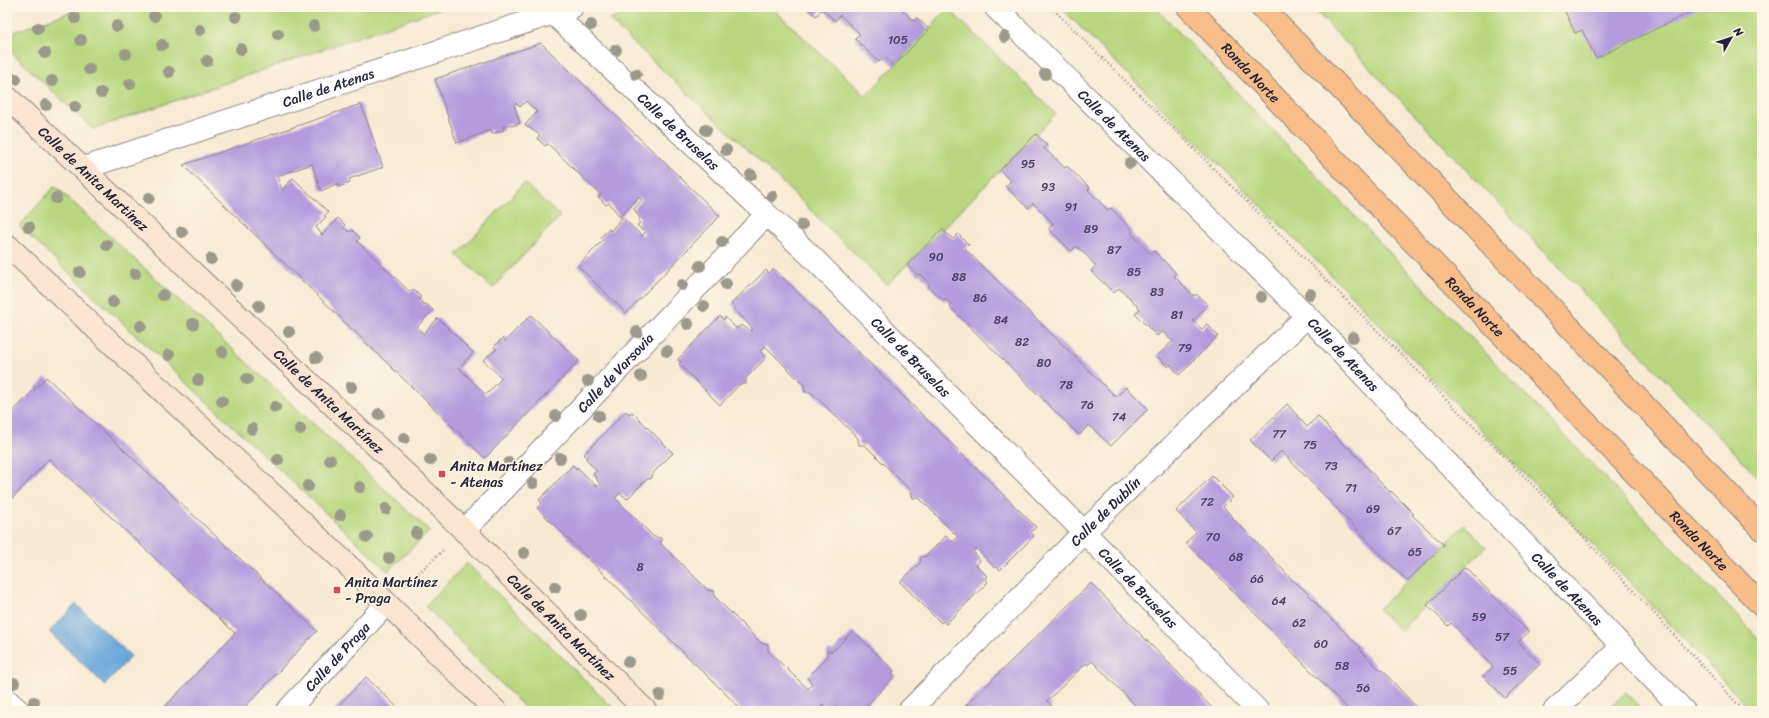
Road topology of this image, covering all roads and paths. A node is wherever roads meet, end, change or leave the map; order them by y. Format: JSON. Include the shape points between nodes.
{"nodes":[{"id":1,"x":995,"y":7,"type":"edge"},
{"id":2,"x":1051,"y":7,"type":"edge"},
{"id":3,"x":1188,"y":7,"type":"edge"},
{"id":4,"x":1261,"y":7,"type":"edge"},
{"id":5,"x":563,"y":10,"type":"edge"},
{"id":6,"x":7,"y":97,"type":"edge"},
{"id":7,"x":84,"y":168,"type":"junction"},
{"id":8,"x":766,"y":215,"type":"junction"},
{"id":9,"x":7,"y":245,"type":"edge"},
{"id":10,"x":1307,"y":316,"type":"junction"},
{"id":11,"x":1762,"y":529,"type":"edge"},
{"id":12,"x":464,"y":531,"type":"junction"},
{"id":13,"x":1084,"y":532,"type":"junction"},
{"id":14,"x":387,"y":603,"type":"junction"},
{"id":15,"x":1762,"y":606,"type":"edge"},
{"id":16,"x":1623,"y":646,"type":"junction"},
{"id":17,"x":7,"y":700,"type":"edge"},
{"id":18,"x":19,"y":711,"type":"edge"},
{"id":19,"x":287,"y":711,"type":"edge"},
{"id":20,"x":496,"y":711,"type":"edge"},
{"id":21,"x":646,"y":711,"type":"edge"},
{"id":22,"x":909,"y":711,"type":"edge"},
{"id":23,"x":1258,"y":711,"type":"edge"},
{"id":24,"x":1554,"y":711,"type":"edge"},
{"id":25,"x":1684,"y":711,"type":"edge"},
{"id":26,"x":1744,"y":711,"type":"edge"}],
"edges":[{"from":1,"to":10,"type":"street","name":"Calle de Atenas"},
{"from":2,"to":26,"type":"path","via":[[1567,520]]},
{"from":3,"to":15,"type":"main road","name":"Ronda Norte"},
{"from":4,"to":11,"type":"main road"},
{"from":5,"to":7,"type":"street","name":"Calle de Atenas"},
{"from":5,"to":8,"type":"street","name":"Calle de Bruselas"},
{"from":6,"to":7,"type":"main road","name":"Calle de Anita Martínez"},
{"from":7,"to":12,"type":"main road","name":"Calle de Anita Martínez"},
{"from":8,"to":12,"type":"street","name":"Calle de Varsovia"},
{"from":8,"to":13,"type":"street","name":"Calle de Bruselas","via":[[812,258]]},
{"from":9,"to":14,"type":"main road"},
{"from":10,"to":13,"type":"street","name":"Calle de Dublín"},
{"from":10,"to":16,"type":"street","name":"Calle de Atenas"},
{"from":12,"to":14,"type":"path"},
{"from":12,"to":21,"type":"main road","name":"Calle de Anita Martínez"},
{"from":13,"to":22,"type":"street","name":"Calle de Dublín"},
{"from":13,"to":23,"type":"street","name":"Calle de Bruselas"},
{"from":14,"to":19,"type":"street","name":"Calle de Praga"},
{"from":14,"to":20,"type":"main road"},
{"from":16,"to":24,"type":"street"},
{"from":16,"to":25,"type":"street","name":"Calle de Atenas"},
{"from":17,"to":18,"type":"street"}]}
